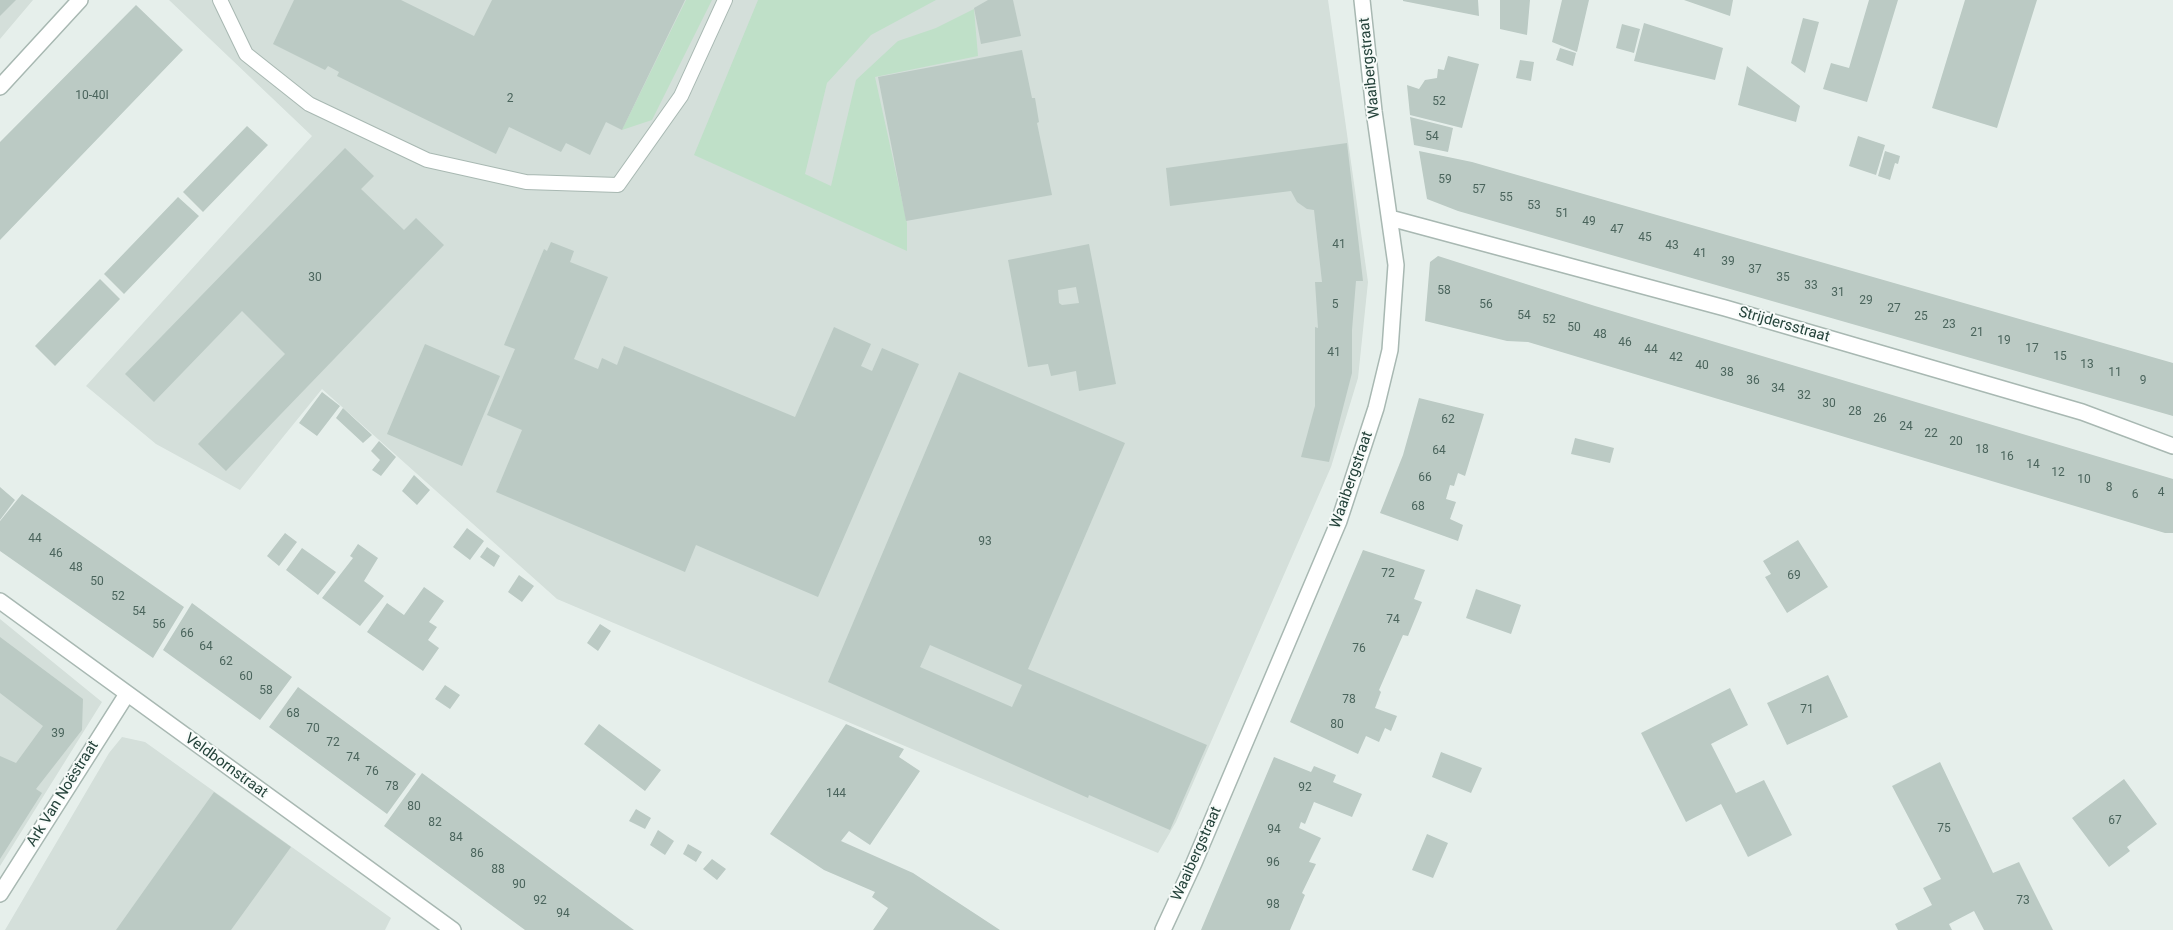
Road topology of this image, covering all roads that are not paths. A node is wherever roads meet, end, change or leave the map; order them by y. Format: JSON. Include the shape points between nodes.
{"nodes":[{"id":1,"x":80,"y":0,"type":"edge"},
{"id":2,"x":220,"y":0,"type":"edge"},
{"id":3,"x":725,"y":0,"type":"edge"},
{"id":4,"x":1362,"y":0,"type":"edge"},
{"id":5,"x":0,"y":87,"type":"edge"},
{"id":6,"x":1390,"y":218,"type":"junction"},
{"id":7,"x":2173,"y":446,"type":"edge"},
{"id":8,"x":0,"y":601,"type":"edge"},
{"id":9,"x":127,"y":694,"type":"junction"},
{"id":10,"x":0,"y":894,"type":"edge"},
{"id":11,"x":453,"y":930,"type":"edge"},
{"id":12,"x":1163,"y":930,"type":"edge"}],
"edges":[{"from":1,"to":5,"type":"street"},
{"from":2,"to":3,"type":"lane","via":[[246,54],[308,104],[427,160],[526,182],[618,185],[681,96]]},
{"from":4,"to":6,"type":"street","name":"Waaibergstraat"},
{"from":6,"to":7,"type":"street","name":"Strijdersstraat","via":[[1725,308],[2073,409]]},
{"from":6,"to":12,"type":"street","name":"Waaibergstraat","via":[[1396,265],[1390,350],[1376,408],[1339,521]]},
{"from":8,"to":9,"type":"street","name":"Veldbornstraat"},
{"from":9,"to":10,"type":"street","name":"Ark Van Noëstraat"},
{"from":9,"to":11,"type":"street","name":"Veldbornstraat"}]}
